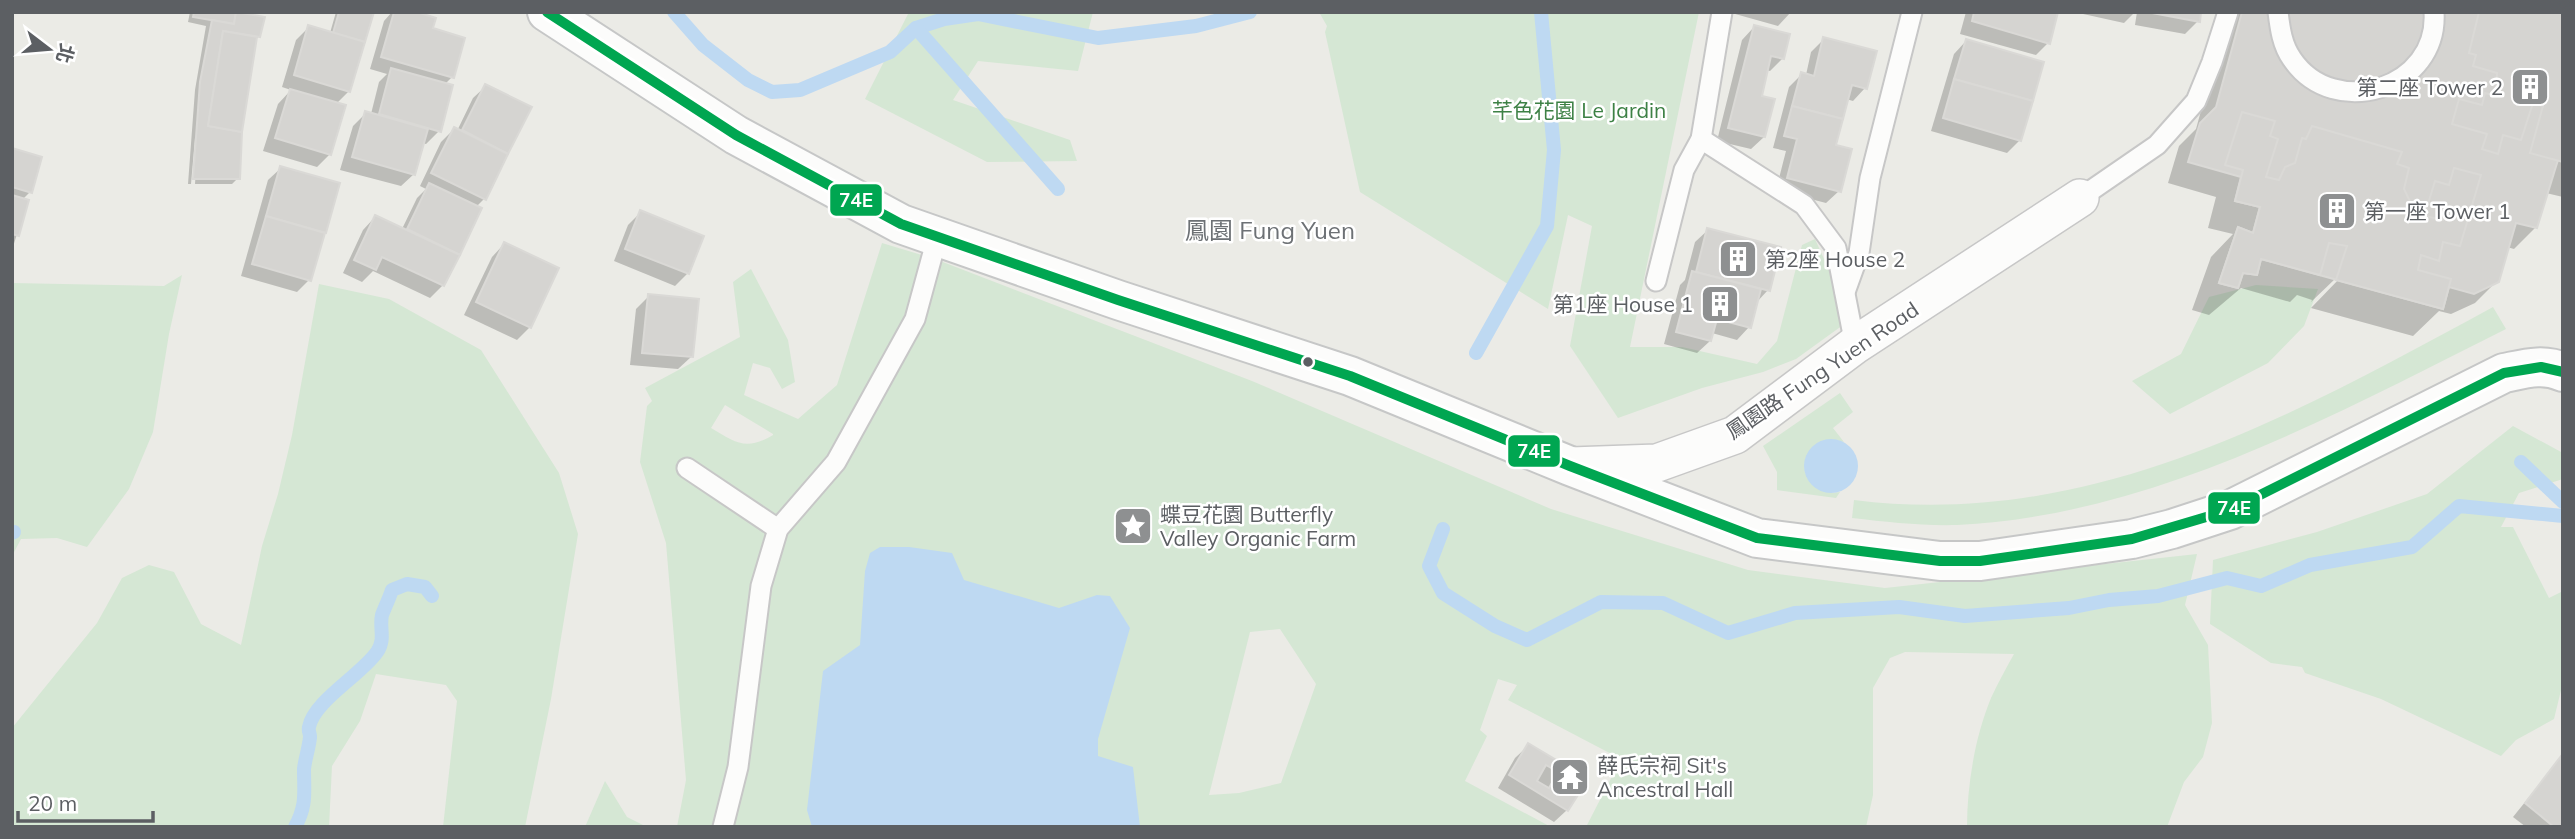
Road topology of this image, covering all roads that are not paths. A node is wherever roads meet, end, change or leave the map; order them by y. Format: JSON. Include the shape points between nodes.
{"nodes":[{"id":1,"x":547,"y":12,"type":"edge"},
{"id":2,"x":1722,"y":12,"type":"edge"},
{"id":3,"x":1912,"y":12,"type":"edge"},
{"id":4,"x":2228,"y":12,"type":"edge"},
{"id":5,"x":2278,"y":12,"type":"edge"},
{"id":6,"x":2434,"y":12,"type":"edge"},
{"id":7,"x":1701,"y":139,"type":"junction"},
{"id":8,"x":2080,"y":198,"type":"joint"},
{"id":9,"x":937,"y":238,"type":"junction"},
{"id":10,"x":1657,"y":281,"type":"dead end"},
{"id":11,"x":1845,"y":292,"type":"junction"},
{"id":12,"x":1856,"y":345,"type":"junction"},
{"id":13,"x":2563,"y":372,"type":"edge"},
{"id":14,"x":1570,"y":466,"type":"junction"},
{"id":15,"x":687,"y":468,"type":"dead end"},
{"id":16,"x":778,"y":529,"type":"junction"},
{"id":17,"x":723,"y":827,"type":"edge"}],
"edges":[{"from":1,"to":9,"type":"street","name":"鳳園路 Fung Yuen Road","via":[[736,135],[901,225]]},
{"from":2,"to":7,"type":"lane"},
{"from":3,"to":11,"type":"lane","via":[[1870,178],[1859,253]]},
{"from":4,"to":8,"type":"lane","via":[[2196,101],[2157,145]]},
{"from":5,"to":6,"type":"lane","via":[[2291,58],[2308,76],[2329,88],[2353,93],[2399,80],[2417,65],[2430,44]]},
{"from":7,"to":10,"type":"lane","via":[[1684,170]]},
{"from":7,"to":11,"type":"lane","via":[[1804,205],[1836,248]]},
{"from":8,"to":12,"type":"street","name":"鳳園路 Fung Yuen Road"},
{"from":9,"to":14,"type":"street","name":"鳳園路 Fung Yuen Road","via":[[1350,376]]},
{"from":9,"to":16,"type":"lane","via":[[915,319],[836,462]]},
{"from":11,"to":12,"type":"lane"},
{"from":12,"to":14,"type":"street","name":"鳳園路 Fung Yuen Road","via":[[1735,435],[1657,463]]},
{"from":13,"to":14,"type":"street","via":[[2533,366],[2504,373],[2230,510],[2172,529],[2109,544],[1980,561],[1940,561],[1758,538]]},
{"from":15,"to":16,"type":"lane"},
{"from":16,"to":17,"type":"lane","via":[[761,586],[738,766]]}]}
